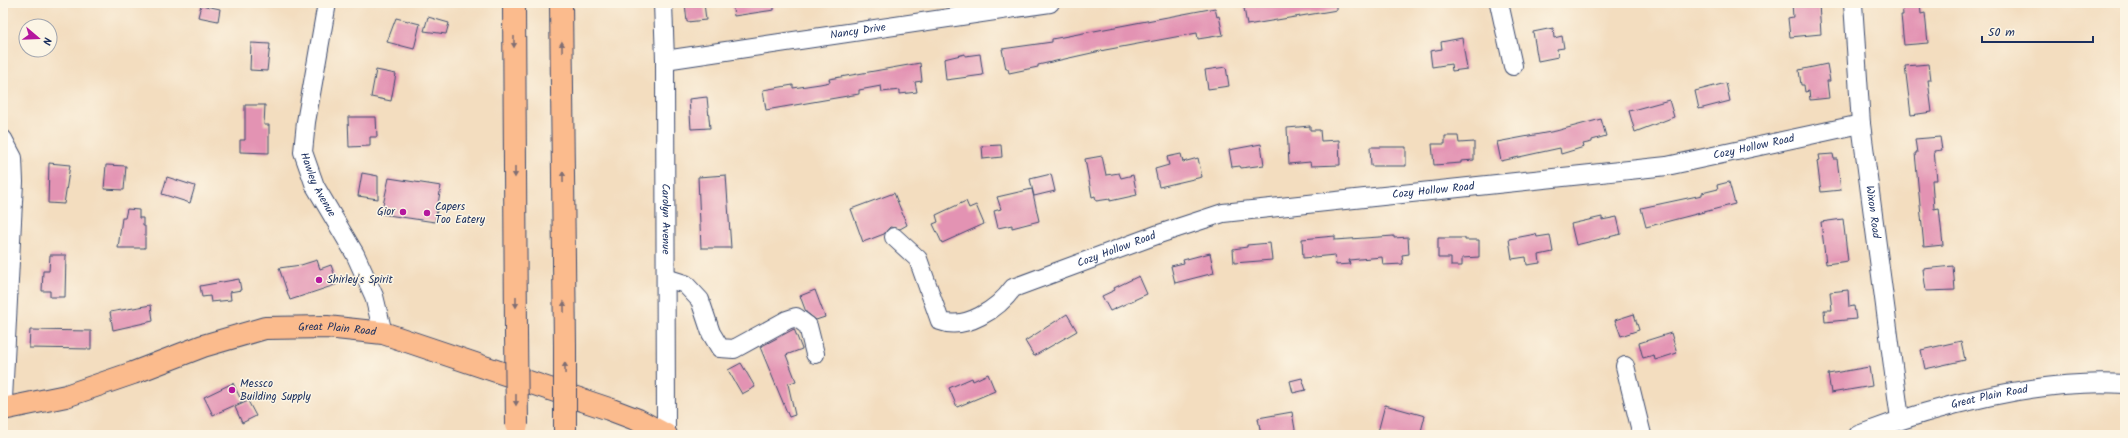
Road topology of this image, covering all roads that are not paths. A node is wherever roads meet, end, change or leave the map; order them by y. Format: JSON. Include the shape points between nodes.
{"nodes":[{"id":1,"x":327,"y":3,"type":"edge"},
{"id":2,"x":514,"y":3,"type":"edge"},
{"id":3,"x":561,"y":3,"type":"edge"},
{"id":4,"x":663,"y":3,"type":"edge"},
{"id":5,"x":1050,"y":3,"type":"edge"},
{"id":6,"x":1499,"y":3,"type":"edge"},
{"id":7,"x":1853,"y":3,"type":"edge"},
{"id":8,"x":665,"y":60,"type":"junction"},
{"id":9,"x":1513,"y":66,"type":"dead end"},
{"id":10,"x":1861,"y":124,"type":"junction"},
{"id":11,"x":3,"y":139,"type":"edge"},
{"id":12,"x":894,"y":237,"type":"dead end"},
{"id":13,"x":666,"y":278,"type":"junction"},
{"id":14,"x":383,"y":333,"type":"junction"},
{"id":15,"x":815,"y":354,"type":"dead end"},
{"id":16,"x":1625,"y":366,"type":"dead end"},
{"id":17,"x":2125,"y":384,"type":"edge"},
{"id":18,"x":3,"y":399,"type":"edge"},
{"id":19,"x":3,"y":409,"type":"edge"},
{"id":20,"x":1900,"y":419,"type":"junction"},
{"id":21,"x":517,"y":430,"type":"edge"},
{"id":22,"x":565,"y":435,"type":"edge"},
{"id":23,"x":666,"y":435,"type":"edge"},
{"id":24,"x":1642,"y":435,"type":"edge"},
{"id":25,"x":1858,"y":435,"type":"edge"}],
"edges":[{"from":1,"to":14,"type":"street","name":"Hawley Avenue","via":[[303,152],[315,186],[355,254],[374,296]]},
{"from":2,"to":21,"type":"main road","one_way":true,"bridge":true},
{"from":22,"to":3,"type":"main road","one_way":true,"bridge":true},
{"from":4,"to":8,"type":"street","name":"Carolyn Avenue"},
{"from":5,"to":8,"type":"street","name":"Nancy Drive"},
{"from":6,"to":9,"type":"street"},
{"from":7,"to":10,"type":"street","name":"Wixon Road"},
{"from":8,"to":13,"type":"street","name":"Carolyn Avenue"},
{"from":10,"to":12,"type":"street","name":"Cozy Hollow Road","via":[[1667,166],[1223,213],[1013,288],[1004,301],[972,320],[950,325],[940,321],[918,259]]},
{"from":10,"to":20,"type":"street","name":"Wixon Road"},
{"from":11,"to":18,"type":"street","via":[[13,158],[14,182]]},
{"from":13,"to":15,"type":"street","via":[[685,284],[700,300],[711,333],[720,348],[734,349],[796,317],[808,326]]},
{"from":13,"to":23,"type":"street","name":"Carolyn Avenue"},
{"from":14,"to":19,"type":"main road","name":"Great Plain Road","via":[[327,327],[265,328],[203,346],[66,396]]},
{"from":14,"to":23,"type":"main road","name":"Great Plain Road","via":[[609,409],[638,420]]},
{"from":16,"to":24,"type":"street"},
{"from":17,"to":20,"type":"street","name":"Great Plain Road","via":[[2082,384],[2038,389],[1977,400]]},
{"from":20,"to":25,"type":"street","name":"Great Plain Road"}]}
